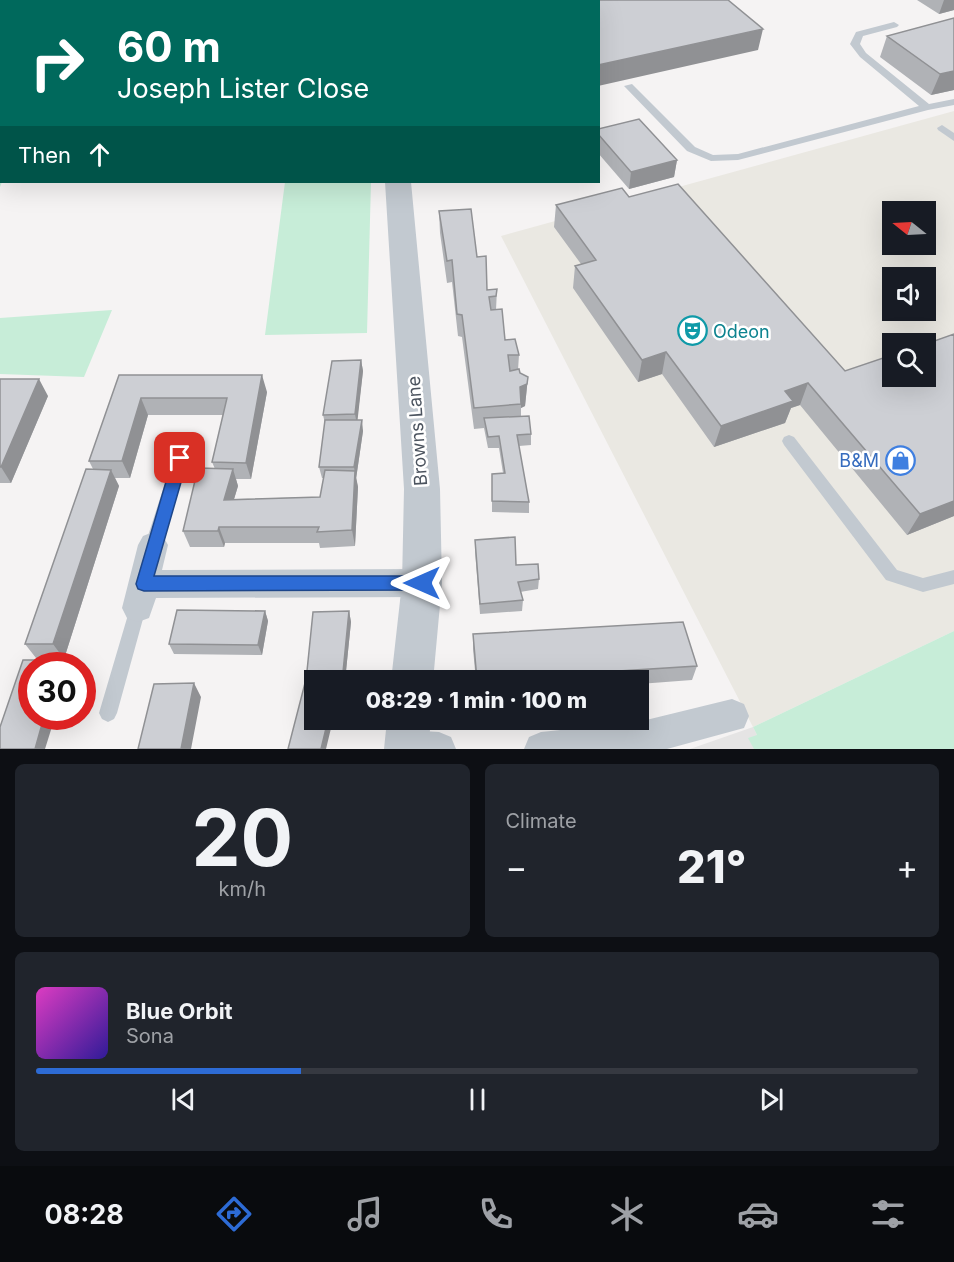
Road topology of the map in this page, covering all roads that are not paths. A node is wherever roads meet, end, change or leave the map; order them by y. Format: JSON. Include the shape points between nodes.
{"nodes":[{"id":1,"x":894,"y":26,"type":"dead end"},
{"id":2,"x":629,"y":86,"type":"dead end"},
{"id":3,"x":954,"y":102,"type":"edge"},
{"id":4,"x":927,"y":106,"type":"junction"},
{"id":5,"x":398,"y":183,"type":"edge"},
{"id":6,"x":789,"y":441,"type":"dead end"},
{"id":7,"x":180,"y":458,"type":"dead end"},
{"id":8,"x":153,"y":545,"type":"joint"},
{"id":9,"x":954,"y":577,"type":"edge"},
{"id":10,"x":422,"y":583,"type":"junction"},
{"id":11,"x":141,"y":596,"type":"junction"},
{"id":12,"x":413,"y":670,"type":"edge"},
{"id":13,"x":108,"y":713,"type":"dead end"},
{"id":14,"x":732,"y":716,"type":"dead end"},
{"id":15,"x":541,"y":749,"type":"edge"}],
"edges":[{"from":1,"to":4,"type":"lane","via":[[859,34],[855,44],[863,55]]},
{"from":2,"to":4,"type":"lane","via":[[691,148],[711,158],[738,157]]},
{"from":3,"to":4,"type":"lane"},
{"from":5,"to":10,"type":"street","name":"Browns Lane","via":[[422,489]]},
{"from":6,"to":9,"type":"lane","via":[[892,576],[923,585]]},
{"from":7,"to":8,"type":"lane"},
{"from":8,"to":11,"type":"street"},
{"from":10,"to":11,"type":"street"},
{"from":10,"to":12,"type":"street","name":"Browns Lane"},
{"from":11,"to":13,"type":"lane"},
{"from":14,"to":15,"type":"street","via":[[638,739]]}]}
